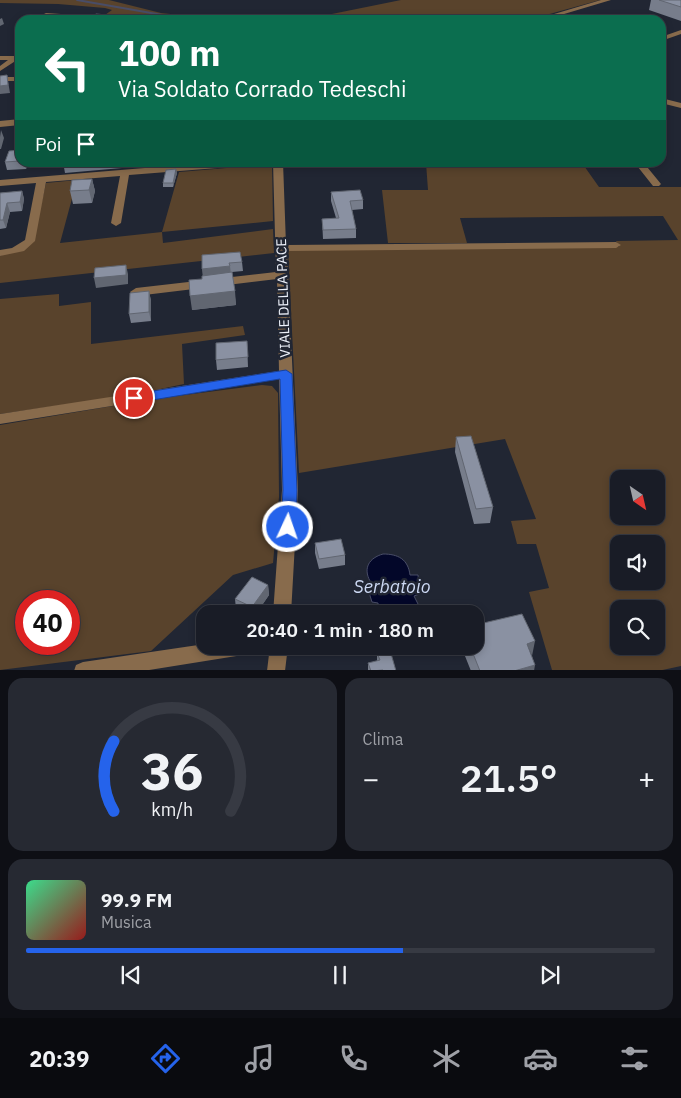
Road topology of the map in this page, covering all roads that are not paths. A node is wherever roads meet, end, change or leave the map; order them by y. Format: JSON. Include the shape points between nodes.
{"nodes":[{"id":1,"x":608,"y":0,"type":"edge"},
{"id":2,"x":560,"y":13,"type":"joint"},
{"id":3,"x":553,"y":15,"type":"edge"},
{"id":4,"x":681,"y":32,"type":"edge"},
{"id":5,"x":666,"y":36,"type":"edge"},
{"id":6,"x":0,"y":58,"type":"edge"},
{"id":7,"x":15,"y":58,"type":"edge"},
{"id":8,"x":15,"y":59,"type":"edge"},
{"id":9,"x":0,"y":70,"type":"edge"},
{"id":10,"x":15,"y":71,"type":"edge"},
{"id":11,"x":0,"y":79,"type":"edge"},
{"id":12,"x":15,"y":79,"type":"edge"},
{"id":13,"x":666,"y":102,"type":"edge"},
{"id":14,"x":681,"y":106,"type":"edge"},
{"id":15,"x":15,"y":122,"type":"edge"},
{"id":16,"x":0,"y":124,"type":"edge"},
{"id":17,"x":15,"y":130,"type":"edge"},
{"id":18,"x":0,"y":132,"type":"edge"},
{"id":19,"x":197,"y":167,"type":"edge"},
{"id":20,"x":278,"y":167,"type":"edge"},
{"id":21,"x":642,"y":167,"type":"edge"},
{"id":22,"x":125,"y":173,"type":"junction"},
{"id":23,"x":42,"y":179,"type":"junction"},
{"id":24,"x":0,"y":182,"type":"edge"},
{"id":25,"x":656,"y":184,"type":"dead end"},
{"id":26,"x":116,"y":223,"type":"dead end"},
{"id":27,"x":616,"y":245,"type":"dead end"},
{"id":28,"x":281,"y":248,"type":"junction"},
{"id":29,"x":0,"y":253,"type":"edge"},
{"id":30,"x":282,"y":275,"type":"junction"},
{"id":31,"x":136,"y":292,"type":"edge"},
{"id":32,"x":286,"y":374,"type":"junction"},
{"id":33,"x":0,"y":419,"type":"edge"},
{"id":34,"x":283,"y":605,"type":"edge"},
{"id":35,"x":196,"y":654,"type":"edge"},
{"id":36,"x":278,"y":655,"type":"edge"},
{"id":37,"x":83,"y":670,"type":"edge"},
{"id":38,"x":276,"y":670,"type":"edge"}],
"edges":[{"from":1,"to":2,"type":"street"},
{"from":2,"to":3,"type":"street"},
{"from":4,"to":5,"type":"street"},
{"from":6,"to":7,"type":"street"},
{"from":8,"to":9,"type":"street"},
{"from":9,"to":10,"type":"street"},
{"from":11,"to":12,"type":"street"},
{"from":13,"to":14,"type":"street"},
{"from":15,"to":16,"type":"street"},
{"from":17,"to":18,"type":"street"},
{"from":19,"to":22,"type":"street"},
{"from":20,"to":28,"type":"street","name":"VIALE DELLA PACE"},
{"from":21,"to":25,"type":"street"},
{"from":22,"to":23,"type":"street"},
{"from":22,"to":26,"type":"street"},
{"from":23,"to":24,"type":"street"},
{"from":23,"to":29,"type":"street","via":[[30,241],[16,250]]},
{"from":27,"to":28,"type":"street"},
{"from":28,"to":30,"type":"street","name":"VIALE DELLA PACE"},
{"from":30,"to":31,"type":"street"},
{"from":30,"to":32,"type":"street","name":"VIALE DELLA PACE"},
{"from":32,"to":33,"type":"street"},
{"from":32,"to":34,"type":"street","name":"VIALE DELLA PACE","via":[[290,490]]},
{"from":35,"to":37,"type":"street"},
{"from":36,"to":38,"type":"street"}]}
